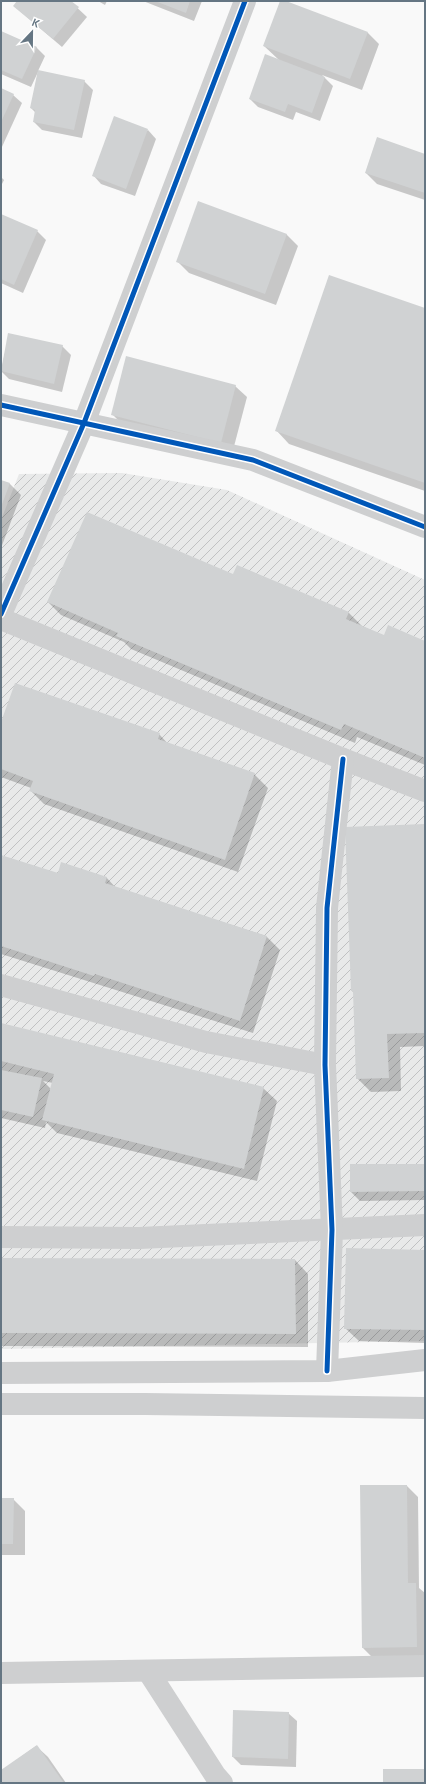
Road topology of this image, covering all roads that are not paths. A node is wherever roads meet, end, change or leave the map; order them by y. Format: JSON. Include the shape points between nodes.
{"nodes":[{"id":1,"x":245,"y":1,"type":"edge"},
{"id":2,"x":1,"y":405,"type":"edge"},
{"id":3,"x":84,"y":424,"type":"junction"},
{"id":4,"x":425,"y":528,"type":"edge"},
{"id":5,"x":1,"y":614,"type":"edge"},
{"id":6,"x":1,"y":619,"type":"edge"},
{"id":7,"x":343,"y":759,"type":"junction"},
{"id":8,"x":425,"y":791,"type":"edge"},
{"id":9,"x":1,"y":985,"type":"edge"},
{"id":10,"x":325,"y":1065,"type":"junction"},
{"id":11,"x":425,"y":1225,"type":"edge"},
{"id":12,"x":332,"y":1230,"type":"junction"},
{"id":13,"x":1,"y":1237,"type":"edge"},
{"id":14,"x":425,"y":1360,"type":"edge"},
{"id":15,"x":327,"y":1371,"type":"junction"},
{"id":16,"x":1,"y":1373,"type":"edge"},
{"id":17,"x":1,"y":1404,"type":"edge"},
{"id":18,"x":425,"y":1408,"type":"edge"},
{"id":19,"x":425,"y":1666,"type":"edge"},
{"id":20,"x":148,"y":1671,"type":"junction"},
{"id":21,"x":1,"y":1673,"type":"edge"},
{"id":22,"x":222,"y":1783,"type":"edge"}],
"edges":[{"from":1,"to":3,"type":"street"},
{"from":2,"to":3,"type":"street"},
{"from":3,"to":4,"type":"street","via":[[253,460]]},
{"from":3,"to":5,"type":"street"},
{"from":6,"to":7,"type":"street"},
{"from":7,"to":8,"type":"street"},
{"from":7,"to":10,"type":"street","via":[[327,908]]},
{"from":9,"to":10,"type":"street","via":[[206,1042]]},
{"from":10,"to":12,"type":"street"},
{"from":11,"to":12,"type":"street"},
{"from":12,"to":13,"type":"street","via":[[139,1238]]},
{"from":12,"to":15,"type":"street"},
{"from":14,"to":15,"type":"street"},
{"from":15,"to":16,"type":"street"},
{"from":17,"to":18,"type":"street"},
{"from":19,"to":20,"type":"street"},
{"from":20,"to":21,"type":"street"},
{"from":20,"to":22,"type":"street","via":[[214,1775]]}]}
